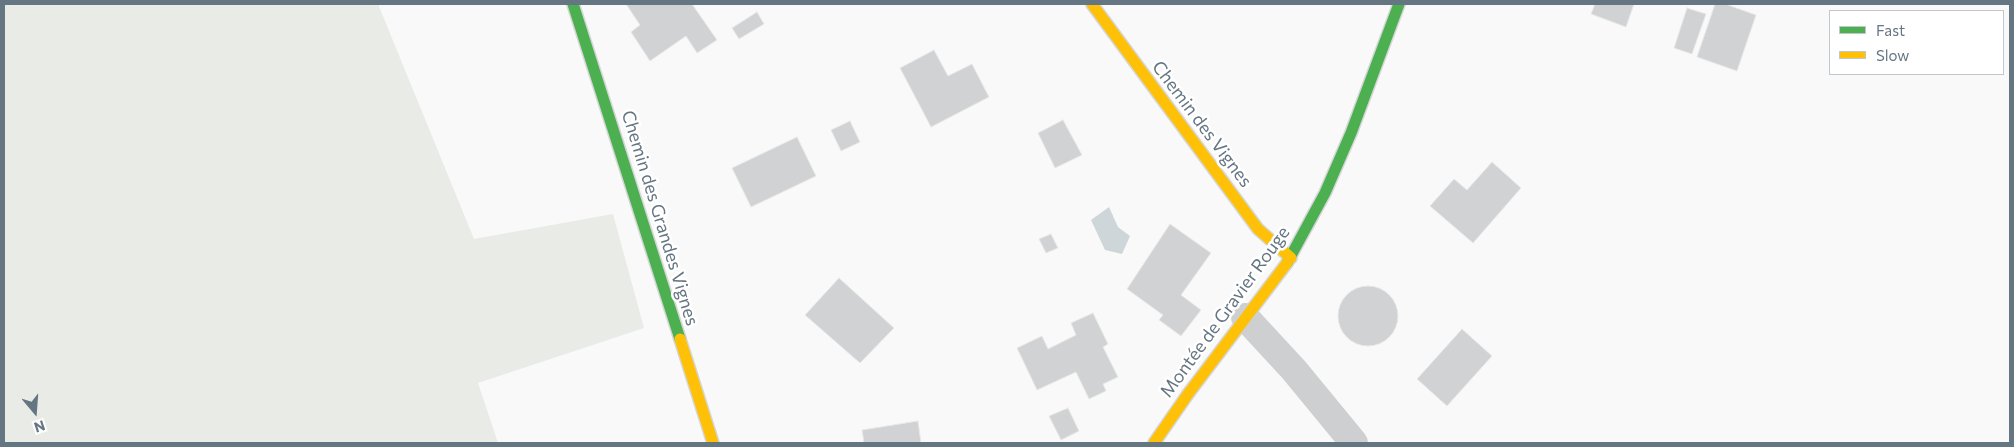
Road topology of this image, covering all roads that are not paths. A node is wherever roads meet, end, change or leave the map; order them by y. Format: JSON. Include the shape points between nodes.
{"nodes":[{"id":1,"x":573,"y":4,"type":"edge"},
{"id":2,"x":1092,"y":4,"type":"edge"},
{"id":3,"x":1400,"y":4,"type":"edge"},
{"id":4,"x":1291,"y":258,"type":"junction"},
{"id":5,"x":1245,"y":317,"type":"junction"},
{"id":6,"x":713,"y":443,"type":"edge"},
{"id":7,"x":1154,"y":443,"type":"edge"},
{"id":8,"x":1354,"y":443,"type":"edge"}],
"edges":[{"from":1,"to":6,"type":"street","name":"Chemin des Grandes Vignes"},
{"from":2,"to":4,"type":"street","name":"Chemin des Vignes","via":[[1258,229]]},
{"from":3,"to":4,"type":"street","name":"Montée de Gravier Rouge","via":[[1348,141]]},
{"from":4,"to":5,"type":"street","name":"Montée de Gravier Rouge"},
{"from":5,"to":7,"type":"street","name":"Montée de Gravier Rouge"},
{"from":5,"to":8,"type":"street"}]}
